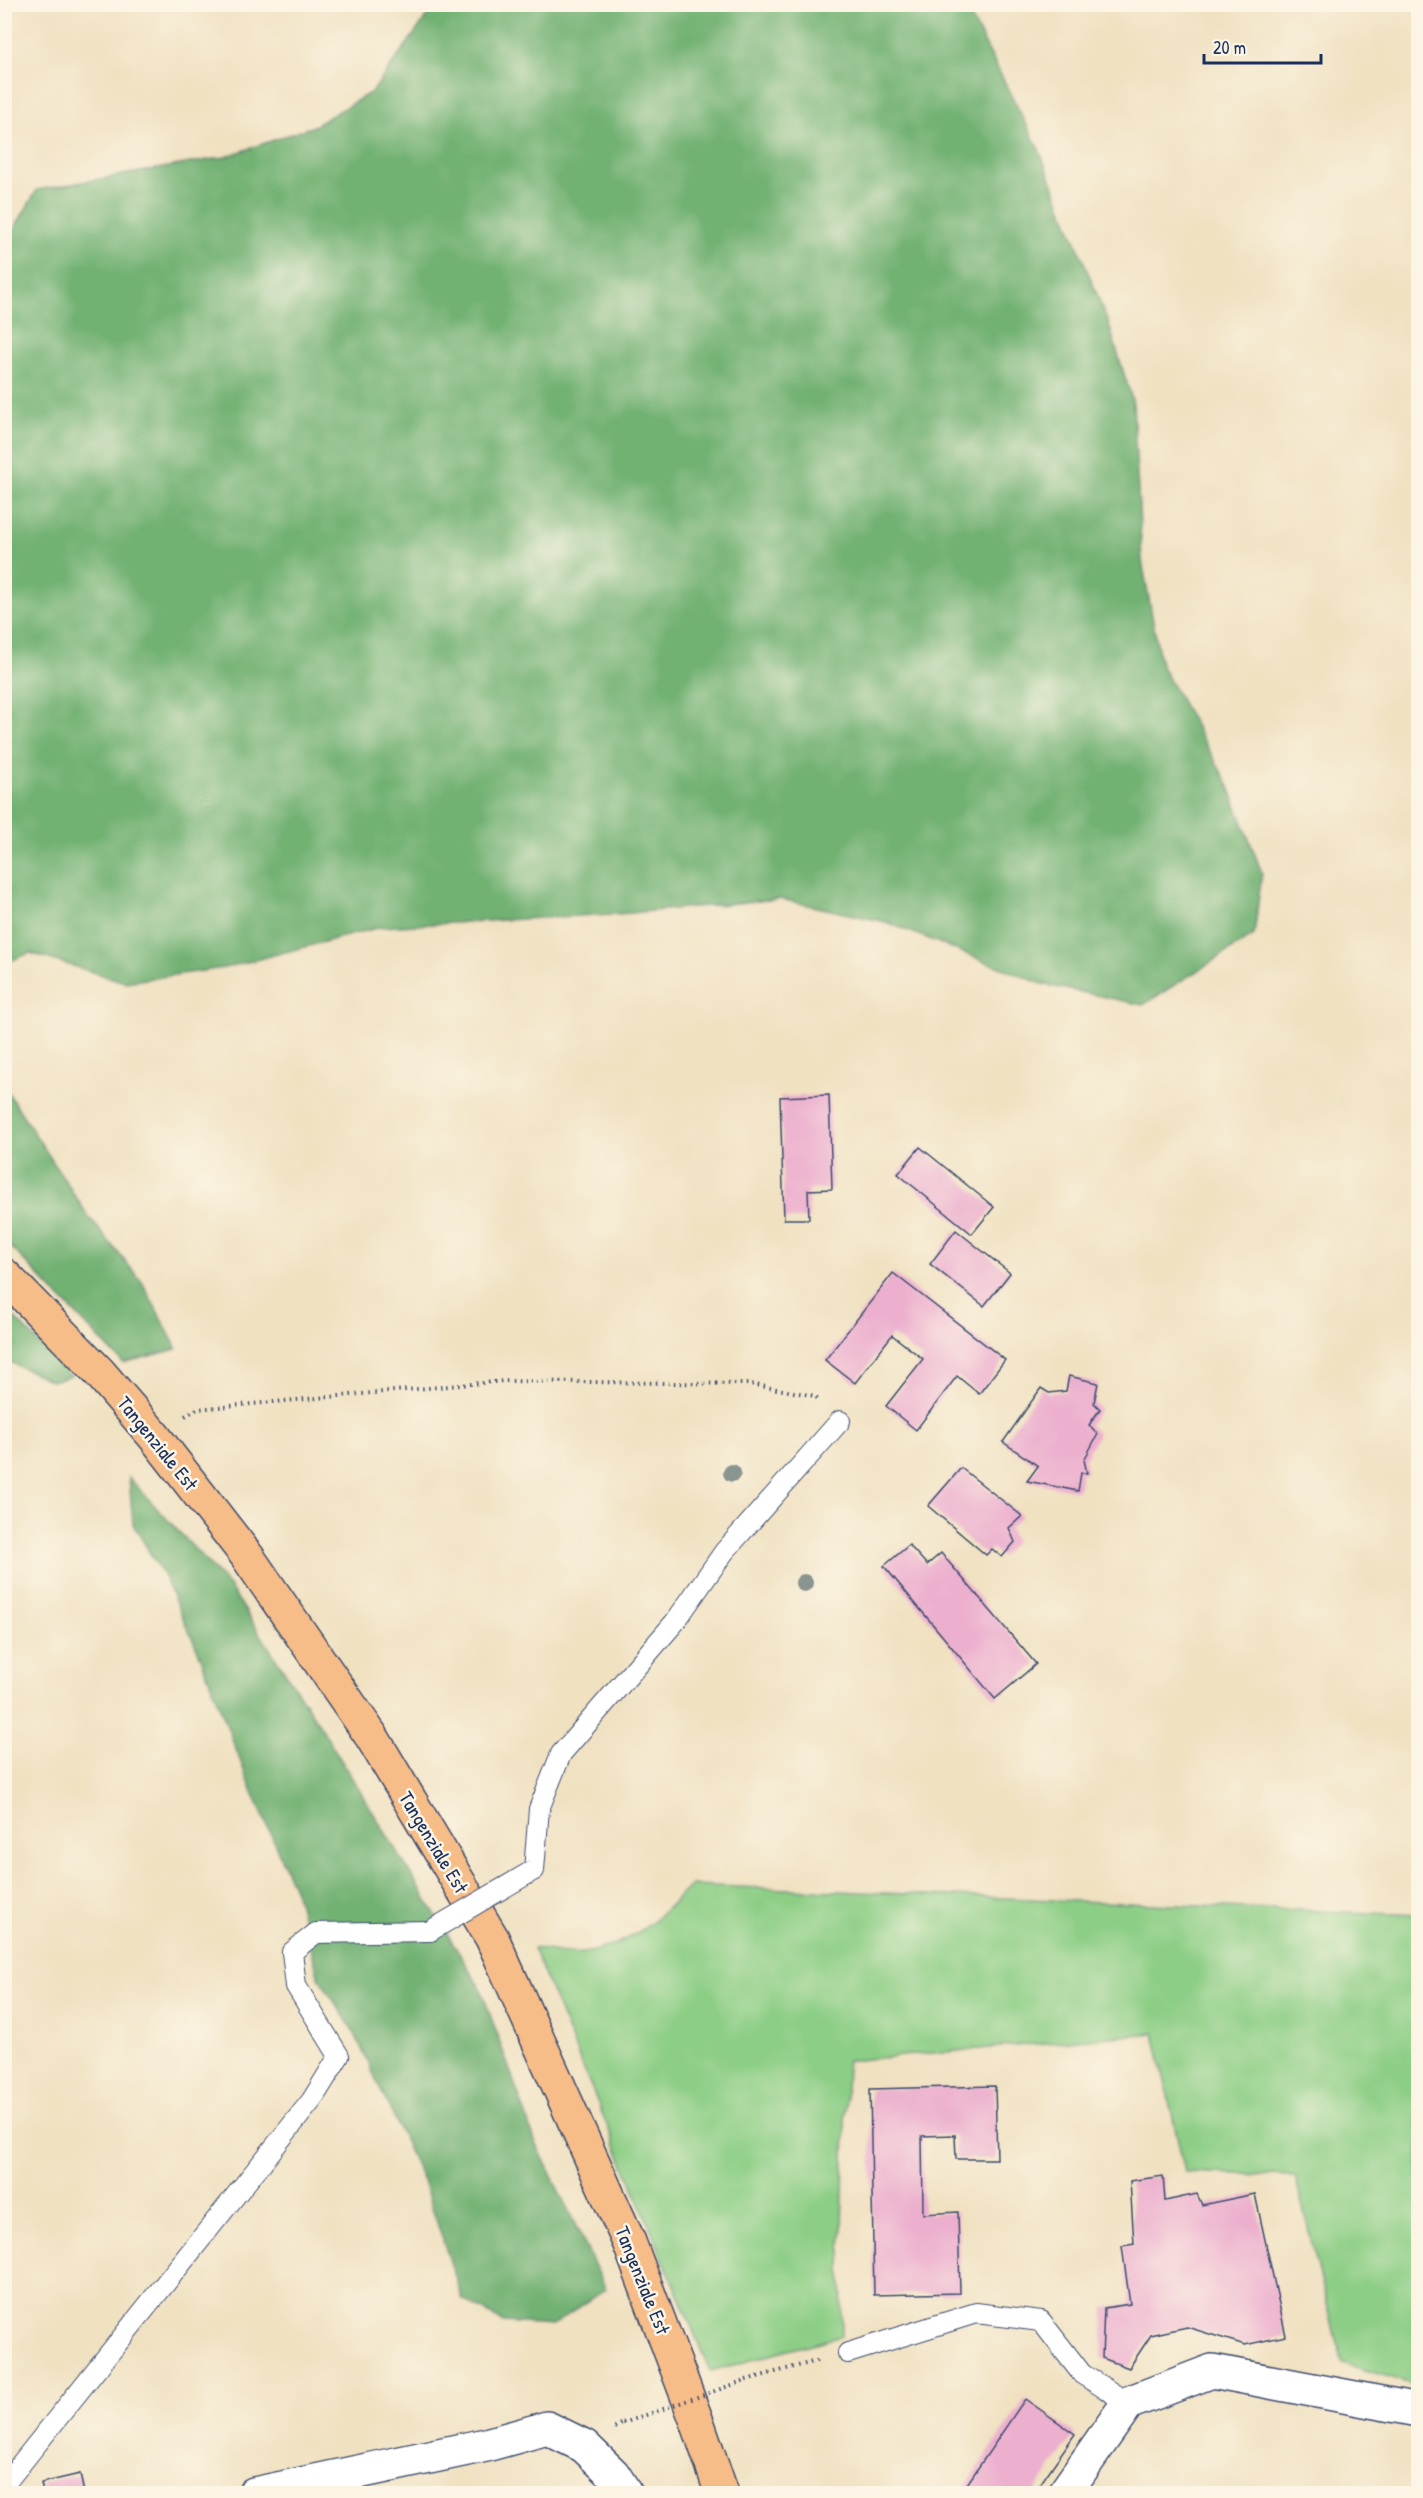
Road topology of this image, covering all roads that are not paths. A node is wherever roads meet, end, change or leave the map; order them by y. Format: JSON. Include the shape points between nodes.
{"nodes":[{"id":1,"x":4,"y":1275,"type":"edge"},
{"id":2,"x":840,"y":1421,"type":"road end"},
{"id":3,"x":848,"y":2353,"type":"road end"},
{"id":4,"x":1128,"y":2403,"type":"junction"},
{"id":5,"x":1419,"y":2410,"type":"edge"},
{"id":6,"x":4,"y":2485,"type":"edge"},
{"id":7,"x":254,"y":2493,"type":"edge"},
{"id":8,"x":626,"y":2493,"type":"edge"},
{"id":9,"x":722,"y":2493,"type":"edge"},
{"id":10,"x":1064,"y":2493,"type":"edge"}],
"edges":[{"from":1,"to":9,"type":"main road","name":"Tangenziale Est","via":[[99,1372],[247,1556],[372,1737],[492,1938],[629,2242]]},
{"from":2,"to":6,"type":"lane","bridge":true,"via":[[724,1552],[675,1622],[561,1754],[539,1809],[534,1870],[430,1931],[316,1933],[292,1952],[296,1986],[339,2056],[312,2100]]},
{"from":3,"to":4,"type":"lane","via":[[976,2313],[1041,2321],[1082,2374]]},
{"from":4,"to":5,"type":"street","via":[[1212,2371]]},
{"from":4,"to":10,"type":"street"},
{"from":7,"to":8,"type":"street","via":[[486,2445],[547,2428],[584,2446]]}]}
